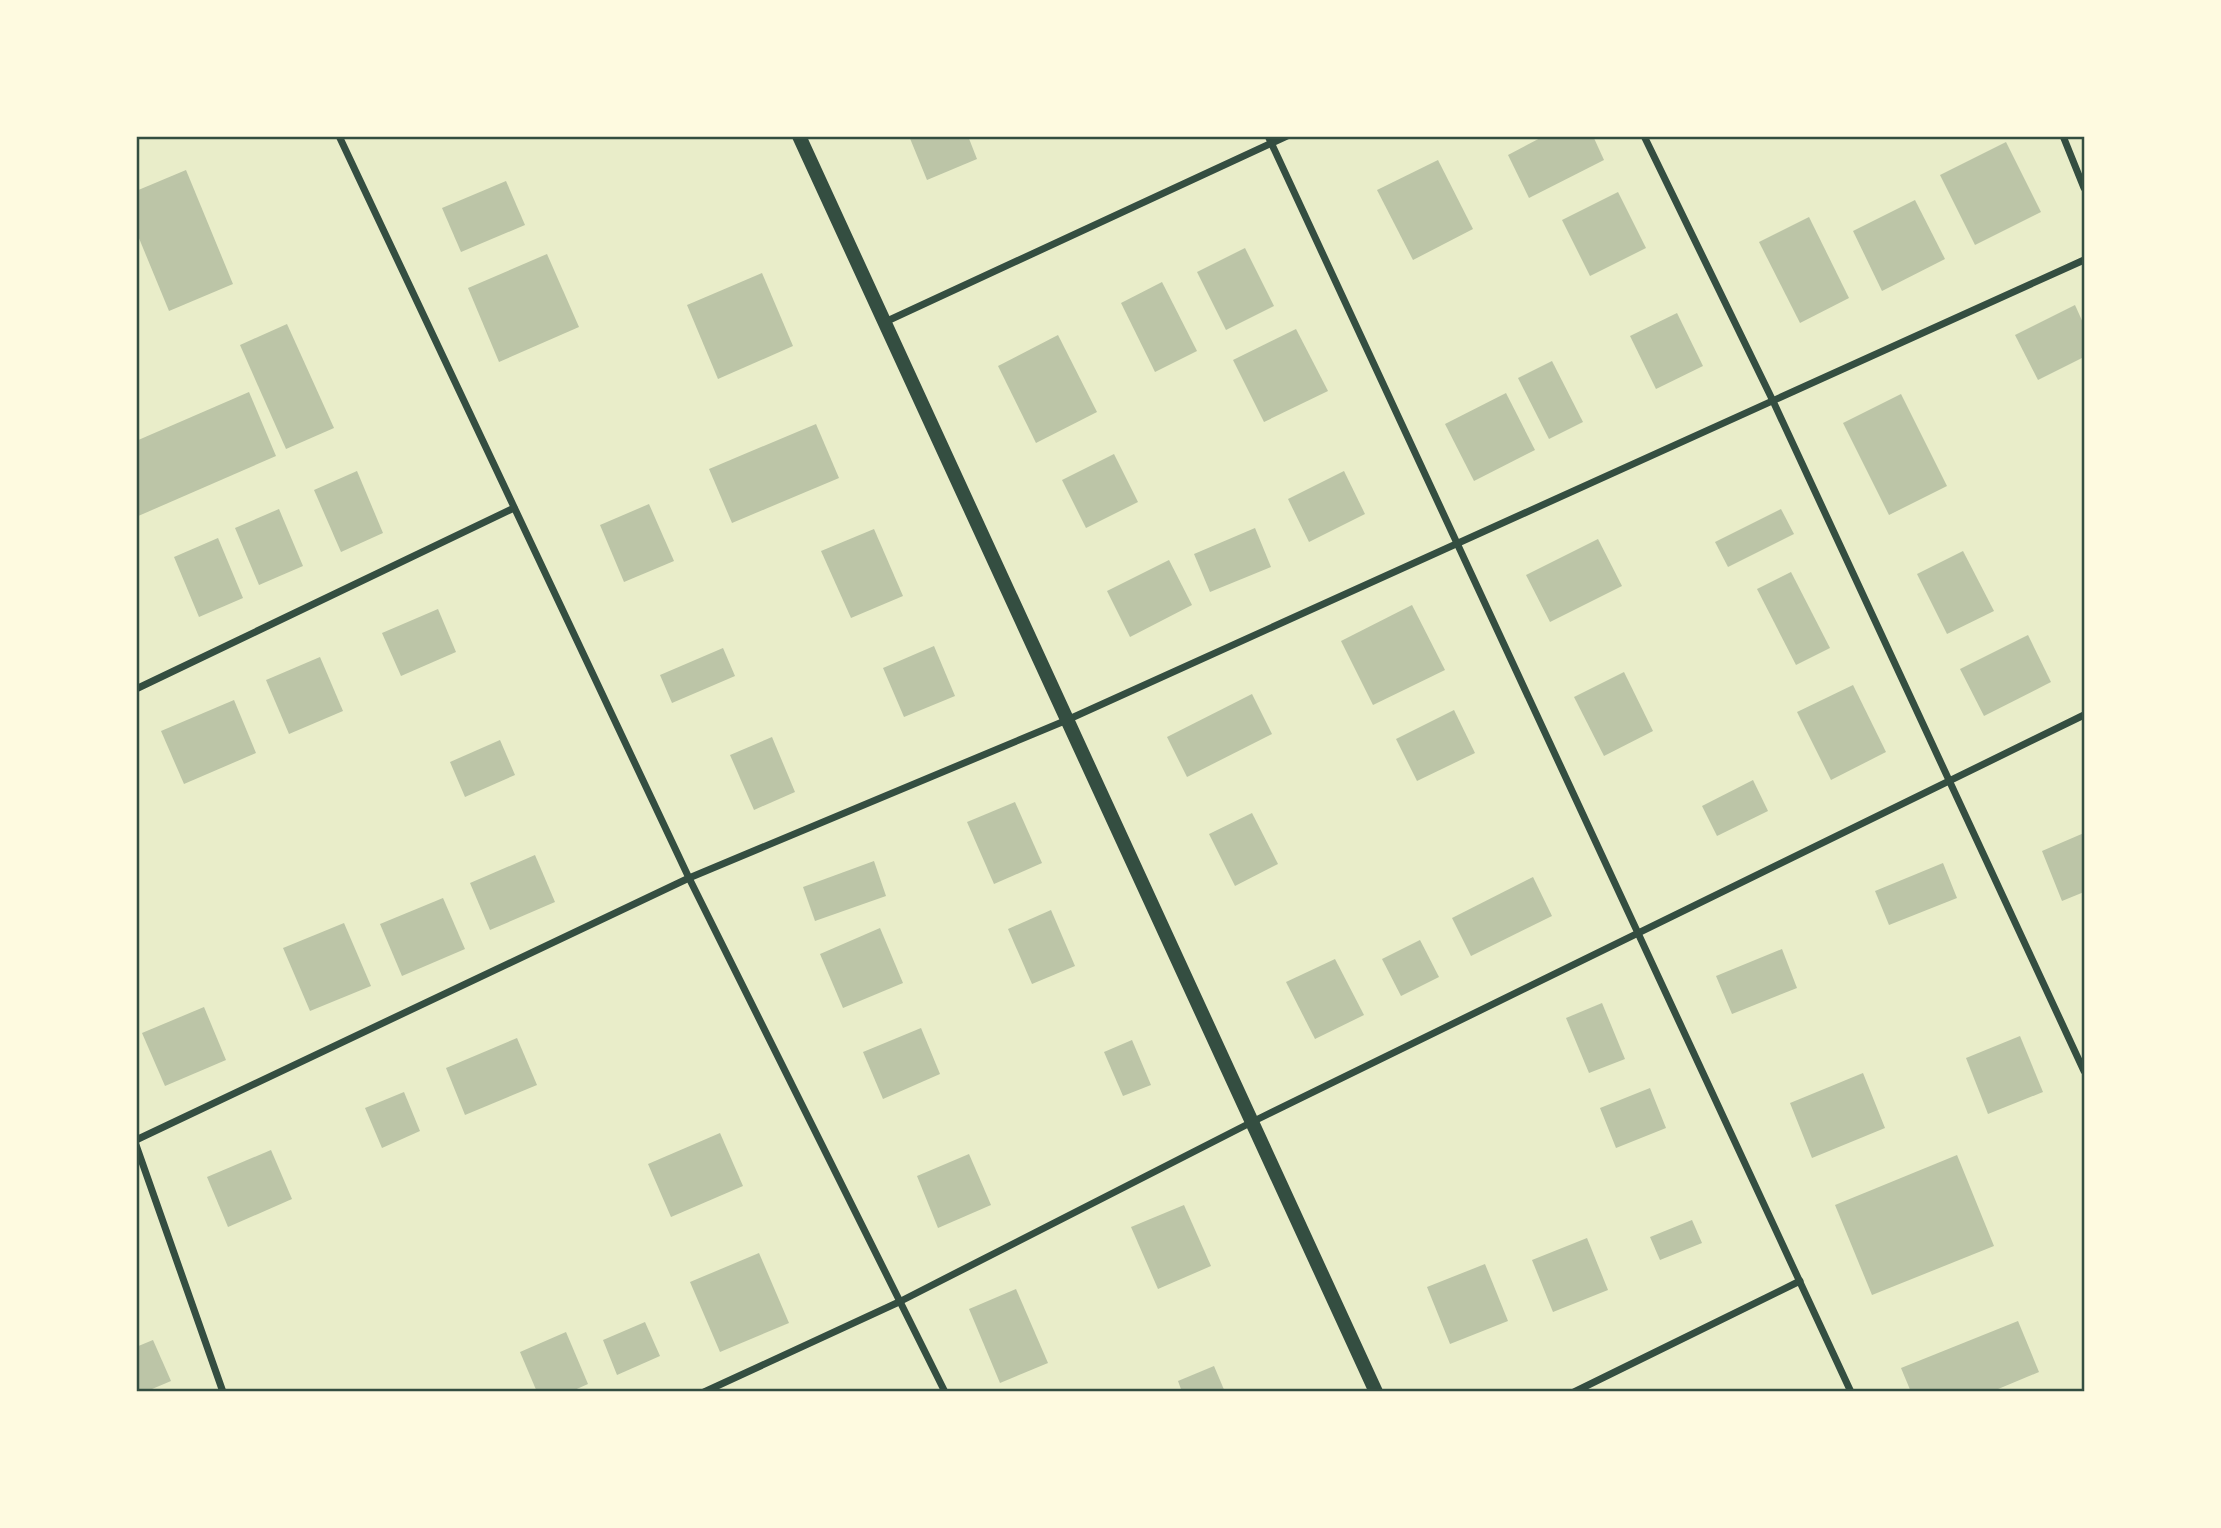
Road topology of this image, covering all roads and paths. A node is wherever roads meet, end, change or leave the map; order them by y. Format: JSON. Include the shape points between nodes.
{"nodes":[{"id":1,"x":339,"y":136,"type":"edge"},
{"id":2,"x":799,"y":136,"type":"edge"},
{"id":3,"x":1287,"y":136,"type":"edge"},
{"id":4,"x":1644,"y":136,"type":"edge"},
{"id":5,"x":2063,"y":136,"type":"edge"},
{"id":6,"x":1270,"y":140,"type":"edge"},
{"id":7,"x":2084,"y":188,"type":"edge"},
{"id":8,"x":2084,"y":260,"type":"edge"},
{"id":9,"x":885,"y":323,"type":"junction"},
{"id":10,"x":1773,"y":401,"type":"junction"},
{"id":11,"x":514,"y":508,"type":"junction"},
{"id":12,"x":1457,"y":544,"type":"junction"},
{"id":13,"x":136,"y":690,"type":"edge"},
{"id":14,"x":2084,"y":715,"type":"edge"},
{"id":15,"x":1067,"y":720,"type":"junction"},
{"id":16,"x":1951,"y":780,"type":"junction"},
{"id":17,"x":689,"y":878,"type":"junction"},
{"id":18,"x":1638,"y":933,"type":"junction"},
{"id":19,"x":2084,"y":1071,"type":"edge"},
{"id":20,"x":1252,"y":1122,"type":"junction"},
{"id":21,"x":136,"y":1142,"type":"edge"},
{"id":22,"x":1800,"y":1281,"type":"junction"},
{"id":23,"x":899,"y":1302,"type":"junction"},
{"id":24,"x":223,"y":1391,"type":"edge"},
{"id":25,"x":704,"y":1391,"type":"edge"},
{"id":26,"x":945,"y":1391,"type":"edge"},
{"id":27,"x":1376,"y":1391,"type":"edge"},
{"id":28,"x":1574,"y":1391,"type":"edge"},
{"id":29,"x":1851,"y":1391,"type":"edge"}],
"edges":[{"from":1,"to":11,"type":"street"},
{"from":2,"to":9,"type":"main road"},
{"from":3,"to":6,"type":"street"},
{"from":4,"to":10,"type":"street"},
{"from":5,"to":7,"type":"street"},
{"from":6,"to":9,"type":"street"},
{"from":6,"to":12,"type":"street"},
{"from":8,"to":10,"type":"street"},
{"from":9,"to":15,"type":"main road"},
{"from":10,"to":12,"type":"street"},
{"from":10,"to":16,"type":"street"},
{"from":11,"to":13,"type":"street"},
{"from":11,"to":17,"type":"street"},
{"from":12,"to":15,"type":"street"},
{"from":12,"to":18,"type":"street"},
{"from":14,"to":16,"type":"street"},
{"from":15,"to":17,"type":"street"},
{"from":15,"to":20,"type":"main road"},
{"from":16,"to":18,"type":"street"},
{"from":16,"to":19,"type":"street"},
{"from":17,"to":21,"type":"street"},
{"from":17,"to":23,"type":"street"},
{"from":18,"to":20,"type":"street"},
{"from":18,"to":22,"type":"street"},
{"from":20,"to":23,"type":"street"},
{"from":20,"to":27,"type":"main road"},
{"from":21,"to":24,"type":"street"},
{"from":22,"to":28,"type":"street"},
{"from":22,"to":29,"type":"street"},
{"from":23,"to":25,"type":"street"},
{"from":23,"to":26,"type":"street"}]}
